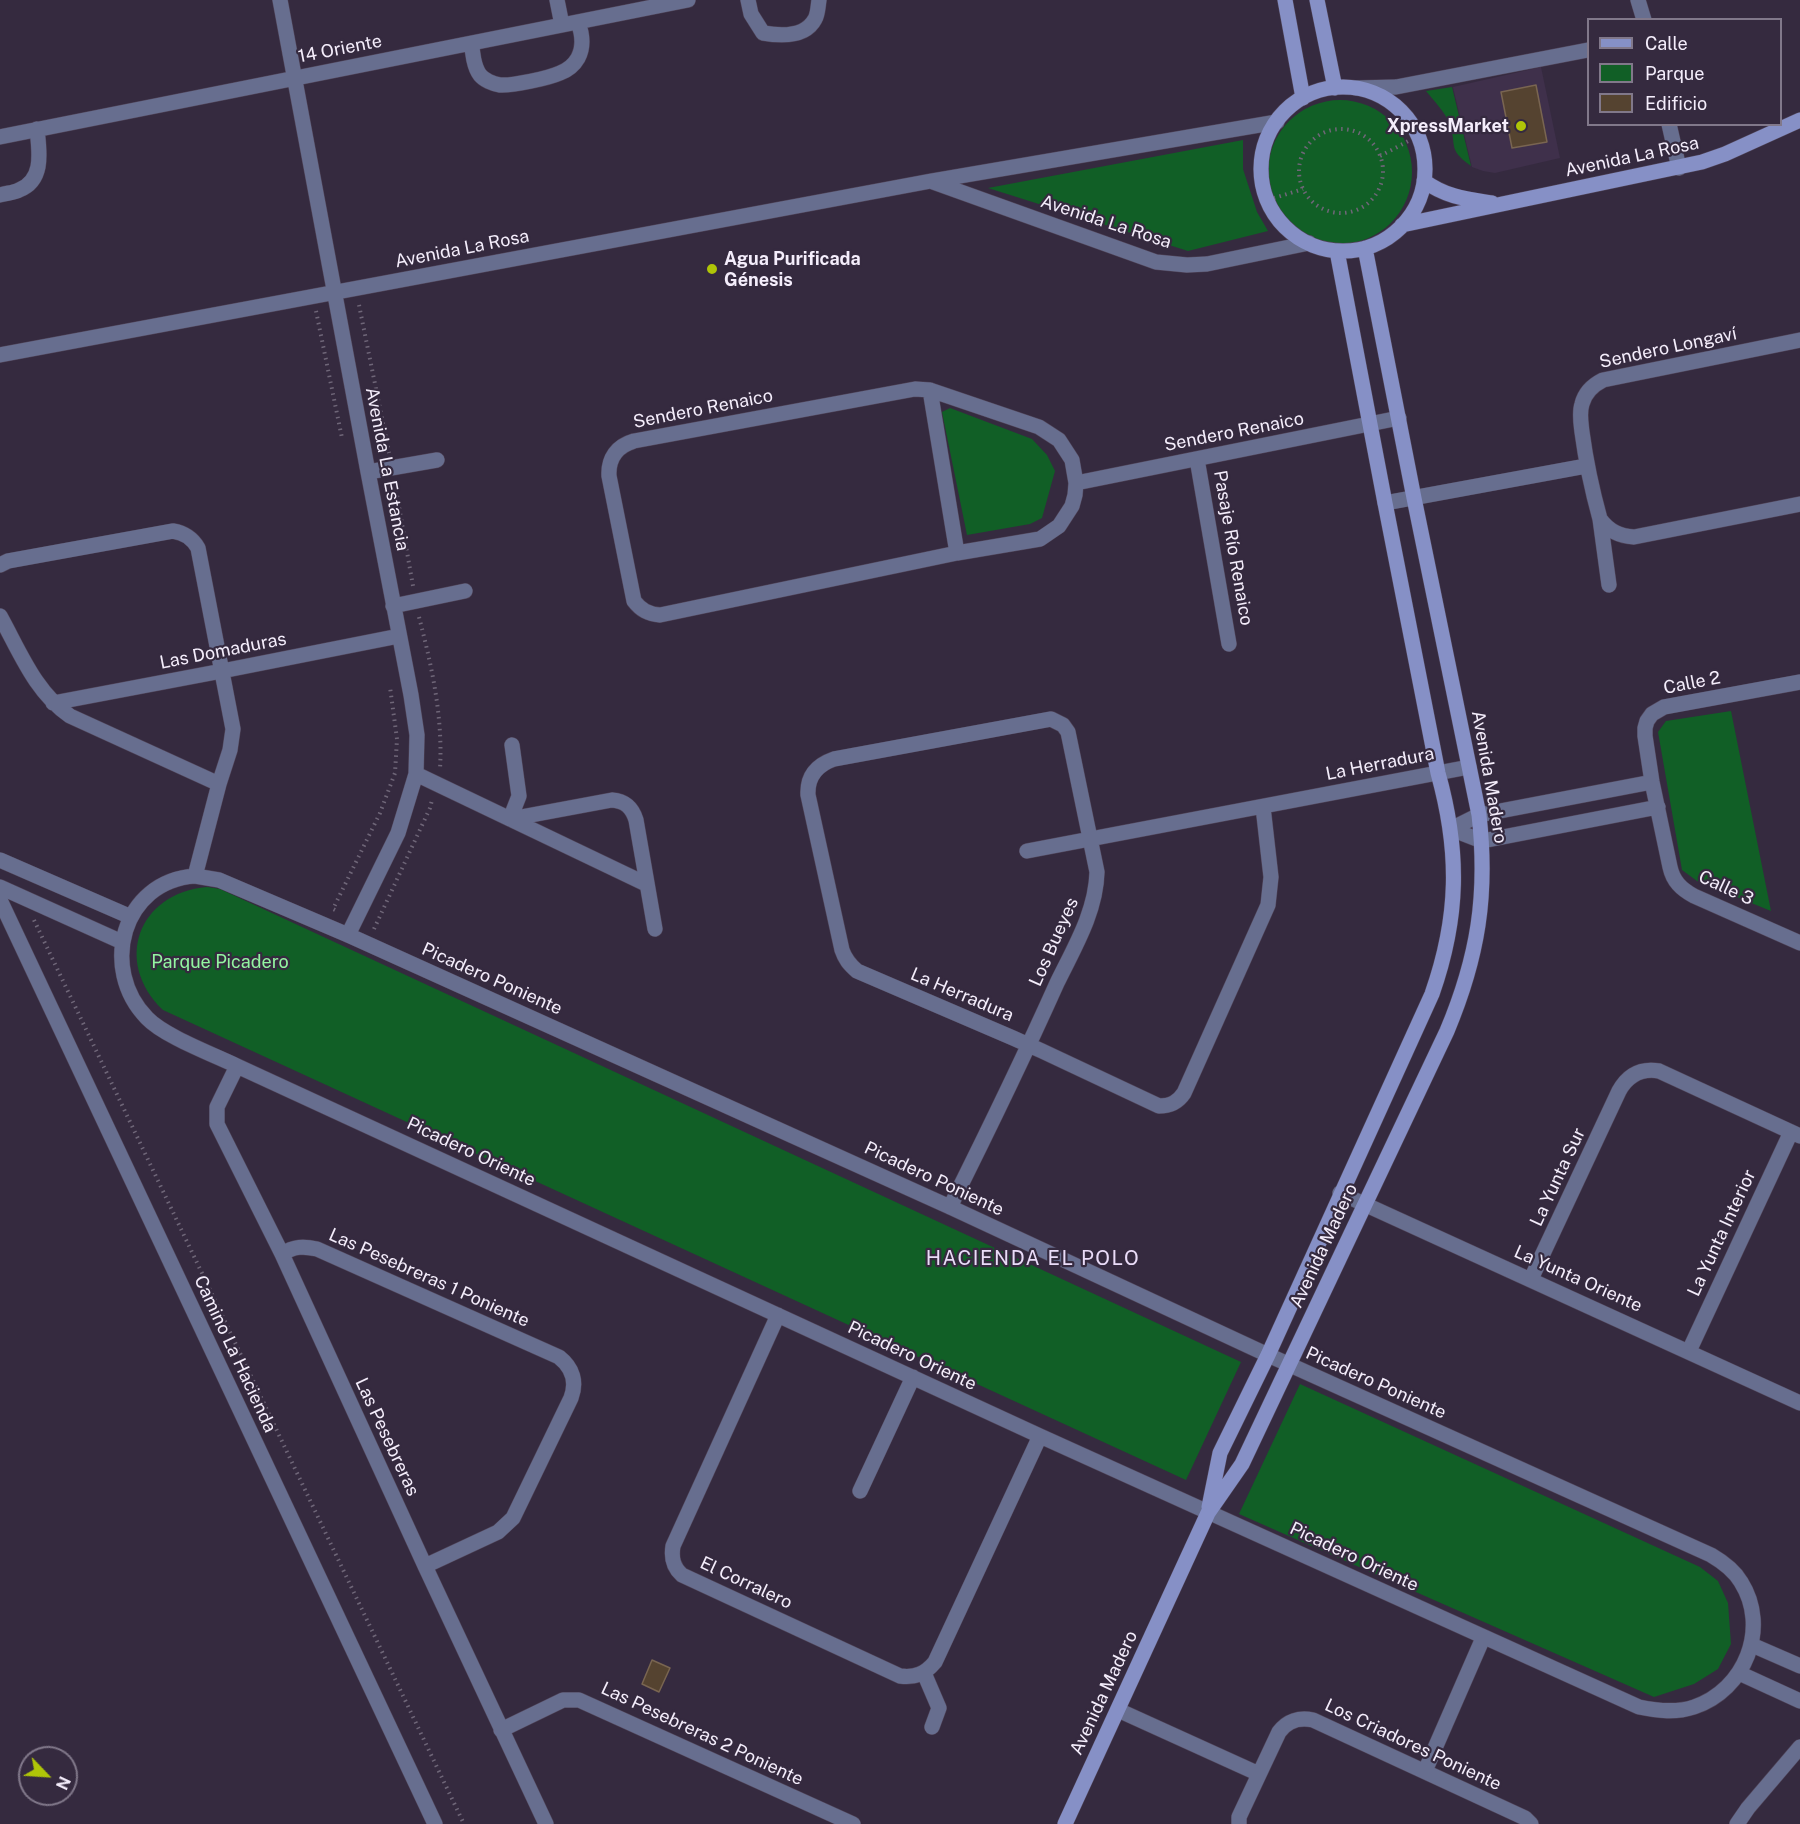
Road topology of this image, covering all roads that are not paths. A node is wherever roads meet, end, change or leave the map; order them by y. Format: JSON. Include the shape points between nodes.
{"nodes":[{"id":1,"x":280,"y":0,"type":"edge"},
{"id":2,"x":557,"y":0,"type":"edge"},
{"id":3,"x":688,"y":0,"type":"edge"},
{"id":4,"x":748,"y":0,"type":"edge"},
{"id":5,"x":819,"y":0,"type":"edge"},
{"id":6,"x":1285,"y":0,"type":"edge"},
{"id":7,"x":1317,"y":0,"type":"edge"},
{"id":8,"x":1638,"y":0,"type":"edge"},
{"id":9,"x":1643,"y":18,"type":"edge"},
{"id":10,"x":578,"y":22,"type":"junction"},
{"id":11,"x":562,"y":25,"type":"junction"},
{"id":12,"x":472,"y":43,"type":"junction"},
{"id":13,"x":1587,"y":50,"type":"edge"},
{"id":14,"x":294,"y":78,"type":"junction"},
{"id":15,"x":1335,"y":88,"type":"junction"},
{"id":16,"x":1356,"y":88,"type":"junction"},
{"id":17,"x":1303,"y":98,"type":"junction"},
{"id":18,"x":1800,"y":120,"type":"edge"},
{"id":19,"x":1277,"y":122,"type":"junction"},
{"id":20,"x":1669,"y":126,"type":"edge"},
{"id":21,"x":37,"y":129,"type":"junction"},
{"id":22,"x":0,"y":137,"type":"edge"},
{"id":23,"x":1678,"y":168,"type":"junction"},
{"id":24,"x":931,"y":181,"type":"junction"},
{"id":25,"x":1424,"y":181,"type":"junction"},
{"id":26,"x":0,"y":195,"type":"edge"},
{"id":27,"x":1501,"y":204,"type":"junction"},
{"id":28,"x":1402,"y":225,"type":"junction"},
{"id":29,"x":1309,"y":243,"type":"junction"},
{"id":30,"x":1365,"y":248,"type":"junction"},
{"id":31,"x":1337,"y":251,"type":"junction"},
{"id":32,"x":334,"y":293,"type":"junction"},
{"id":33,"x":1800,"y":340,"type":"edge"},
{"id":34,"x":0,"y":355,"type":"edge"},
{"id":35,"x":930,"y":390,"type":"junction"},
{"id":36,"x":1399,"y":418,"type":"junction"},
{"id":37,"x":1371,"y":424,"type":"junction"},
{"id":38,"x":1197,"y":459,"type":"junction"},
{"id":39,"x":436,"y":460,"type":"dead end"},
{"id":40,"x":1586,"y":466,"type":"junction"},
{"id":41,"x":368,"y":472,"type":"junction"},
{"id":42,"x":1076,"y":483,"type":"junction"},
{"id":43,"x":1414,"y":498,"type":"junction"},
{"id":44,"x":1385,"y":503,"type":"junction"},
{"id":45,"x":1800,"y":504,"type":"edge"},
{"id":46,"x":1600,"y":519,"type":"junction"},
{"id":47,"x":957,"y":553,"type":"junction"},
{"id":48,"x":0,"y":565,"type":"edge"},
{"id":49,"x":1609,"y":585,"type":"dead end"},
{"id":50,"x":465,"y":591,"type":"dead end"},
{"id":51,"x":393,"y":606,"type":"junction"},
{"id":52,"x":0,"y":616,"type":"edge"},
{"id":53,"x":399,"y":636,"type":"junction"},
{"id":54,"x":1229,"y":644,"type":"dead end"},
{"id":55,"x":222,"y":671,"type":"junction"},
{"id":56,"x":1800,"y":682,"type":"edge"},
{"id":57,"x":53,"y":703,"type":"junction"},
{"id":58,"x":1051,"y":719,"type":"joint"},
{"id":59,"x":512,"y":745,"type":"dead end"},
{"id":60,"x":1468,"y":767,"type":"junction"},
{"id":61,"x":1438,"y":773,"type":"junction"},
{"id":62,"x":416,"y":774,"type":"junction"},
{"id":63,"x":1652,"y":782,"type":"junction"},
{"id":64,"x":219,"y":784,"type":"junction"},
{"id":65,"x":1263,"y":807,"type":"junction"},
{"id":66,"x":1658,"y":807,"type":"junction"},
{"id":67,"x":1479,"y":815,"type":"junction"},
{"id":68,"x":510,"y":819,"type":"junction"},
{"id":69,"x":1451,"y":829,"type":"junction"},
{"id":70,"x":1091,"y":838,"type":"junction"},
{"id":71,"x":1482,"y":841,"type":"junction"},
{"id":72,"x":1027,"y":851,"type":"dead end"},
{"id":73,"x":0,"y":860,"type":"edge"},
{"id":74,"x":195,"y":876,"type":"junction"},
{"id":75,"x":646,"y":884,"type":"junction"},
{"id":76,"x":0,"y":887,"type":"edge"},
{"id":77,"x":0,"y":900,"type":"edge"},
{"id":78,"x":131,"y":917,"type":"junction"},
{"id":79,"x":655,"y":929,"type":"dead end"},
{"id":80,"x":348,"y":935,"type":"junction"},
{"id":81,"x":122,"y":942,"type":"junction"},
{"id":82,"x":1800,"y":944,"type":"edge"},
{"id":83,"x":1029,"y":1045,"type":"junction"},
{"id":84,"x":237,"y":1066,"type":"junction"},
{"id":85,"x":1796,"y":1134,"type":"edge"},
{"id":86,"x":1340,"y":1193,"type":"junction"},
{"id":87,"x":1365,"y":1204,"type":"junction"},
{"id":88,"x":950,"y":1207,"type":"junction"},
{"id":89,"x":282,"y":1254,"type":"junction"},
{"id":90,"x":1531,"y":1280,"type":"junction"},
{"id":91,"x":777,"y":1315,"type":"junction"},
{"id":92,"x":1689,"y":1351,"type":"junction"},
{"id":93,"x":1268,"y":1355,"type":"junction"},
{"id":94,"x":1290,"y":1365,"type":"junction"},
{"id":95,"x":913,"y":1377,"type":"junction"},
{"id":96,"x":1800,"y":1403,"type":"edge"},
{"id":97,"x":1040,"y":1436,"type":"junction"},
{"id":98,"x":860,"y":1491,"type":"dead end"},
{"id":99,"x":1208,"y":1513,"type":"junction"},
{"id":100,"x":425,"y":1566,"type":"junction"},
{"id":101,"x":1483,"y":1638,"type":"junction"},
{"id":102,"x":1752,"y":1645,"type":"junction"},
{"id":103,"x":1800,"y":1666,"type":"edge"},
{"id":104,"x":924,"y":1673,"type":"junction"},
{"id":105,"x":1739,"y":1673,"type":"junction"},
{"id":106,"x":1800,"y":1701,"type":"edge"},
{"id":107,"x":1118,"y":1710,"type":"junction"},
{"id":108,"x":932,"y":1727,"type":"dead end"},
{"id":109,"x":501,"y":1730,"type":"junction"},
{"id":110,"x":1800,"y":1747,"type":"edge"},
{"id":111,"x":1425,"y":1771,"type":"junction"},
{"id":112,"x":1259,"y":1774,"type":"junction"},
{"id":113,"x":1239,"y":1821,"type":"edge"},
{"id":114,"x":435,"y":1824,"type":"edge"},
{"id":115,"x":546,"y":1824,"type":"edge"},
{"id":116,"x":853,"y":1824,"type":"edge"},
{"id":117,"x":1065,"y":1824,"type":"edge"},
{"id":118,"x":1531,"y":1824,"type":"edge"},
{"id":119,"x":1737,"y":1824,"type":"edge"}],
"edges":[{"from":1,"to":14,"type":"street","name":"Avenida La Estancia"},
{"from":2,"to":11,"type":"street"},
{"from":3,"to":10,"type":"street","name":"14 Oriente"},
{"from":4,"to":5,"type":"street","via":[[751,14],[763,33],[784,36],[806,29],[816,18]]},
{"from":6,"to":17,"type":"street"},
{"from":7,"to":15,"type":"street"},
{"from":8,"to":9,"type":"street"},
{"from":10,"to":11,"type":"street","name":"14 Oriente"},
{"from":10,"to":12,"type":"street","via":[[582,50],[569,69],[510,85],[499,85],[479,74]]},
{"from":11,"to":12,"type":"street","name":"14 Oriente"},
{"from":12,"to":14,"type":"street","name":"14 Oriente"},
{"from":13,"to":16,"type":"street","via":[[1396,87]]},
{"from":14,"to":21,"type":"street","name":"14 Oriente"},
{"from":14,"to":32,"type":"street","name":"Avenida La Estancia"},
{"from":15,"to":16,"type":"street"},
{"from":15,"to":17,"type":"street"},
{"from":16,"to":25,"type":"street","via":[[1389,100],[1406,116],[1419,136]]},
{"from":17,"to":19,"type":"street"},
{"from":18,"to":23,"type":"street","name":"Avenida La Rosa","via":[[1725,154]]},
{"from":19,"to":24,"type":"street","name":"Avenida La Rosa"},
{"from":19,"to":29,"type":"street","via":[[1267,140],[1262,164],[1264,188],[1280,221]]},
{"from":20,"to":23,"type":"street"},
{"from":21,"to":22,"type":"street","name":"14 Oriente"},
{"from":21,"to":26,"type":"street","via":[[40,161],[35,175],[21,190]]},
{"from":23,"to":27,"type":"street","name":"Avenida La Rosa"},
{"from":24,"to":29,"type":"street","name":"Avenida La Rosa","via":[[1156,262],[1207,264]]},
{"from":24,"to":32,"type":"street","name":"Avenida La Rosa"},
{"from":25,"to":27,"type":"street","name":"Avenida La Rosa","via":[[1450,195]]},
{"from":25,"to":28,"type":"street","via":[[1413,212]]},
{"from":27,"to":28,"type":"street","name":"Avenida La Rosa"},
{"from":28,"to":30,"type":"street"},
{"from":29,"to":31,"type":"street"},
{"from":30,"to":31,"type":"street"},
{"from":30,"to":36,"type":"street","name":"Avenida Madero"},
{"from":31,"to":37,"type":"street","name":"Avenida Madero"},
{"from":32,"to":34,"type":"street","name":"Avenida La Rosa"},
{"from":32,"to":41,"type":"street","name":"Avenida La Estancia"},
{"from":33,"to":40,"type":"street","name":"Sendero Longaví","via":[[1595,384],[1581,405]]},
{"from":35,"to":42,"type":"street","name":"Sendero Renaico","via":[[1049,433],[1066,449]]},
{"from":35,"to":47,"type":"street"},
{"from":35,"to":47,"type":"street","name":"Sendero Renaico","via":[[881,394],[634,441],[615,453],[609,476],[631,594],[643,610],[654,614]]},
{"from":36,"to":37,"type":"street","name":"Sendero Renaico"},
{"from":36,"to":43,"type":"street","name":"Avenida Madero"},
{"from":37,"to":38,"type":"street","name":"Sendero Renaico"},
{"from":37,"to":44,"type":"street","name":"Avenida Madero"},
{"from":38,"to":42,"type":"street","name":"Sendero Renaico"},
{"from":38,"to":54,"type":"street","name":"Pasaje Río Renaico"},
{"from":39,"to":41,"type":"street"},
{"from":40,"to":43,"type":"street"},
{"from":40,"to":46,"type":"street","name":"Sendero Longaví"},
{"from":41,"to":51,"type":"street","name":"Avenida La Estancia"},
{"from":42,"to":47,"type":"street","name":"Sendero Renaico","via":[[1066,516],[1040,539]]},
{"from":43,"to":44,"type":"street"},
{"from":43,"to":60,"type":"street","name":"Avenida Madero"},
{"from":44,"to":61,"type":"street","name":"Avenida Madero"},
{"from":45,"to":46,"type":"street","via":[[1634,537],[1616,533]]},
{"from":46,"to":49,"type":"street","name":"Sendero Longaví"},
{"from":48,"to":55,"type":"street","via":[[166,532],[186,535],[198,548]]},
{"from":50,"to":51,"type":"street"},
{"from":51,"to":53,"type":"street","name":"Avenida La Estancia"},
{"from":52,"to":57,"type":"street","via":[[38,686]]},
{"from":53,"to":55,"type":"street","name":"Las Domaduras"},
{"from":53,"to":62,"type":"street","name":"Avenida La Estancia","via":[[417,735]]},
{"from":55,"to":57,"type":"street","name":"Las Domaduras"},
{"from":55,"to":64,"type":"street","via":[[233,729]]},
{"from":56,"to":63,"type":"street","name":"Calle 2","via":[[1664,707],[1652,714],[1645,728]]},
{"from":57,"to":64,"type":"street","via":[[70,716]]},
{"from":58,"to":70,"type":"street","name":"Los Bueyes","via":[[1068,732]]},
{"from":58,"to":83,"type":"street","name":"La Herradura","via":[[834,759],[817,768],[808,788],[842,950],[850,965]]},
{"from":59,"to":68,"type":"street","via":[[519,796]]},
{"from":60,"to":61,"type":"street","name":"La Herradura"},
{"from":60,"to":67,"type":"street","name":"Avenida Madero"},
{"from":61,"to":65,"type":"street","name":"La Herradura"},
{"from":61,"to":69,"type":"street","name":"Avenida Madero"},
{"from":62,"to":68,"type":"street"},
{"from":62,"to":80,"type":"street","name":"Avenida La Estancia","via":[[398,833]]},
{"from":63,"to":66,"type":"street","name":"Calle 2"},
{"from":63,"to":67,"type":"street"},
{"from":64,"to":74,"type":"street"},
{"from":65,"to":70,"type":"street","name":"La Herradura"},
{"from":65,"to":83,"type":"street","name":"La Herradura","via":[[1271,877],[1268,905],[1180,1099],[1160,1106]]},
{"from":66,"to":71,"type":"street"},
{"from":66,"to":82,"type":"street","name":"Calle 3","via":[[1672,873],[1686,892]]},
{"from":67,"to":69,"type":"street"},
{"from":67,"to":71,"type":"street","name":"Avenida Madero"},
{"from":68,"to":75,"type":"street"},
{"from":68,"to":75,"type":"street","via":[[612,800],[625,803],[636,820]]},
{"from":69,"to":71,"type":"street"},
{"from":69,"to":86,"type":"street","name":"Avenida Madero","via":[[1452,913],[1441,968]]},
{"from":70,"to":72,"type":"street","name":"La Herradura"},
{"from":70,"to":83,"type":"street","name":"Los Bueyes","via":[[1097,872],[1092,907]]},
{"from":71,"to":87,"type":"street","name":"Avenida Madero","via":[[1480,918],[1469,973],[1447,1031]]},
{"from":73,"to":78,"type":"street"},
{"from":74,"to":78,"type":"street","name":"Picadero Poniente","via":[[158,888]]},
{"from":74,"to":80,"type":"street","name":"Picadero Poniente","via":[[219,880]]},
{"from":75,"to":79,"type":"street"},
{"from":76,"to":81,"type":"street"},
{"from":77,"to":114,"type":"street","name":"Camino La Hacienda"},
{"from":78,"to":81,"type":"street","name":"Picadero Oriente"},
{"from":80,"to":88,"type":"street","name":"Picadero Poniente"},
{"from":81,"to":84,"type":"street","name":"Picadero Oriente","via":[[125,980],[147,1018],[158,1028]]},
{"from":83,"to":88,"type":"street","name":"Los Bueyes"},
{"from":84,"to":89,"type":"street","name":"Las Pesebreras","via":[[217,1107],[218,1124]]},
{"from":84,"to":91,"type":"street","name":"Picadero Oriente"},
{"from":85,"to":90,"type":"street","name":"La Yunta Sur","via":[[1659,1071],[1645,1070],[1629,1077]]},
{"from":85,"to":92,"type":"street","name":"La Yunta Interior"},
{"from":86,"to":87,"type":"street","name":"La Yunta Oriente"},
{"from":86,"to":93,"type":"street","name":"Avenida Madero"},
{"from":87,"to":90,"type":"street","name":"La Yunta Oriente"},
{"from":87,"to":94,"type":"street","name":"Avenida Madero"},
{"from":88,"to":93,"type":"street","name":"Picadero Poniente"},
{"from":89,"to":100,"type":"street","name":"Las Pesebreras"},
{"from":89,"to":100,"type":"street","name":"Las Pesebreras 1 Poniente","via":[[302,1247],[317,1250],[558,1357],[573,1374],[574,1390],[513,1518],[498,1532]]},
{"from":90,"to":92,"type":"street","name":"La Yunta Oriente"},
{"from":91,"to":95,"type":"street","name":"Picadero Oriente"},
{"from":91,"to":104,"type":"street","name":"El Corralero","via":[[675,1541],[674,1565],[682,1575],[900,1676]]},
{"from":92,"to":96,"type":"street","name":"La Yunta Oriente"},
{"from":93,"to":94,"type":"street","name":"Picadero Poniente"},
{"from":93,"to":99,"type":"street","name":"Avenida Madero","via":[[1220,1453]]},
{"from":94,"to":99,"type":"street","name":"Avenida Madero","via":[[1242,1464]]},
{"from":94,"to":102,"type":"street","name":"Picadero Poniente","via":[[1711,1555],[1732,1570],[1747,1592],[1754,1621]]},
{"from":95,"to":97,"type":"street","name":"Picadero Oriente"},
{"from":95,"to":98,"type":"street"},
{"from":97,"to":99,"type":"street","name":"Picadero Oriente"},
{"from":97,"to":104,"type":"street","via":[[935,1662]]},
{"from":99,"to":101,"type":"street","name":"Picadero Oriente"},
{"from":99,"to":107,"type":"street","name":"Avenida Madero"},
{"from":100,"to":109,"type":"street","name":"Las Pesebreras"},
{"from":101,"to":105,"type":"street","name":"Picadero Oriente","via":[[1653,1710],[1695,1707],[1720,1693]]},
{"from":101,"to":111,"type":"street"},
{"from":102,"to":103,"type":"street"},
{"from":102,"to":105,"type":"street","name":"Picadero Oriente"},
{"from":104,"to":108,"type":"street","via":[[939,1708]]},
{"from":105,"to":106,"type":"street"},
{"from":107,"to":112,"type":"street"},
{"from":107,"to":117,"type":"street","name":"Avenida Madero"},
{"from":109,"to":115,"type":"street","name":"Las Pesebreras"},
{"from":109,"to":116,"type":"street","name":"Las Pesebreras 2 Poniente","via":[[563,1700],[579,1700]]},
{"from":110,"to":119,"type":"street"},
{"from":111,"to":112,"type":"street","name":"Los Criadores Poniente","via":[[1306,1718],[1287,1723],[1279,1732]]},
{"from":111,"to":118,"type":"street","name":"Los Criadores Poniente"},
{"from":112,"to":113,"type":"street"}]}
